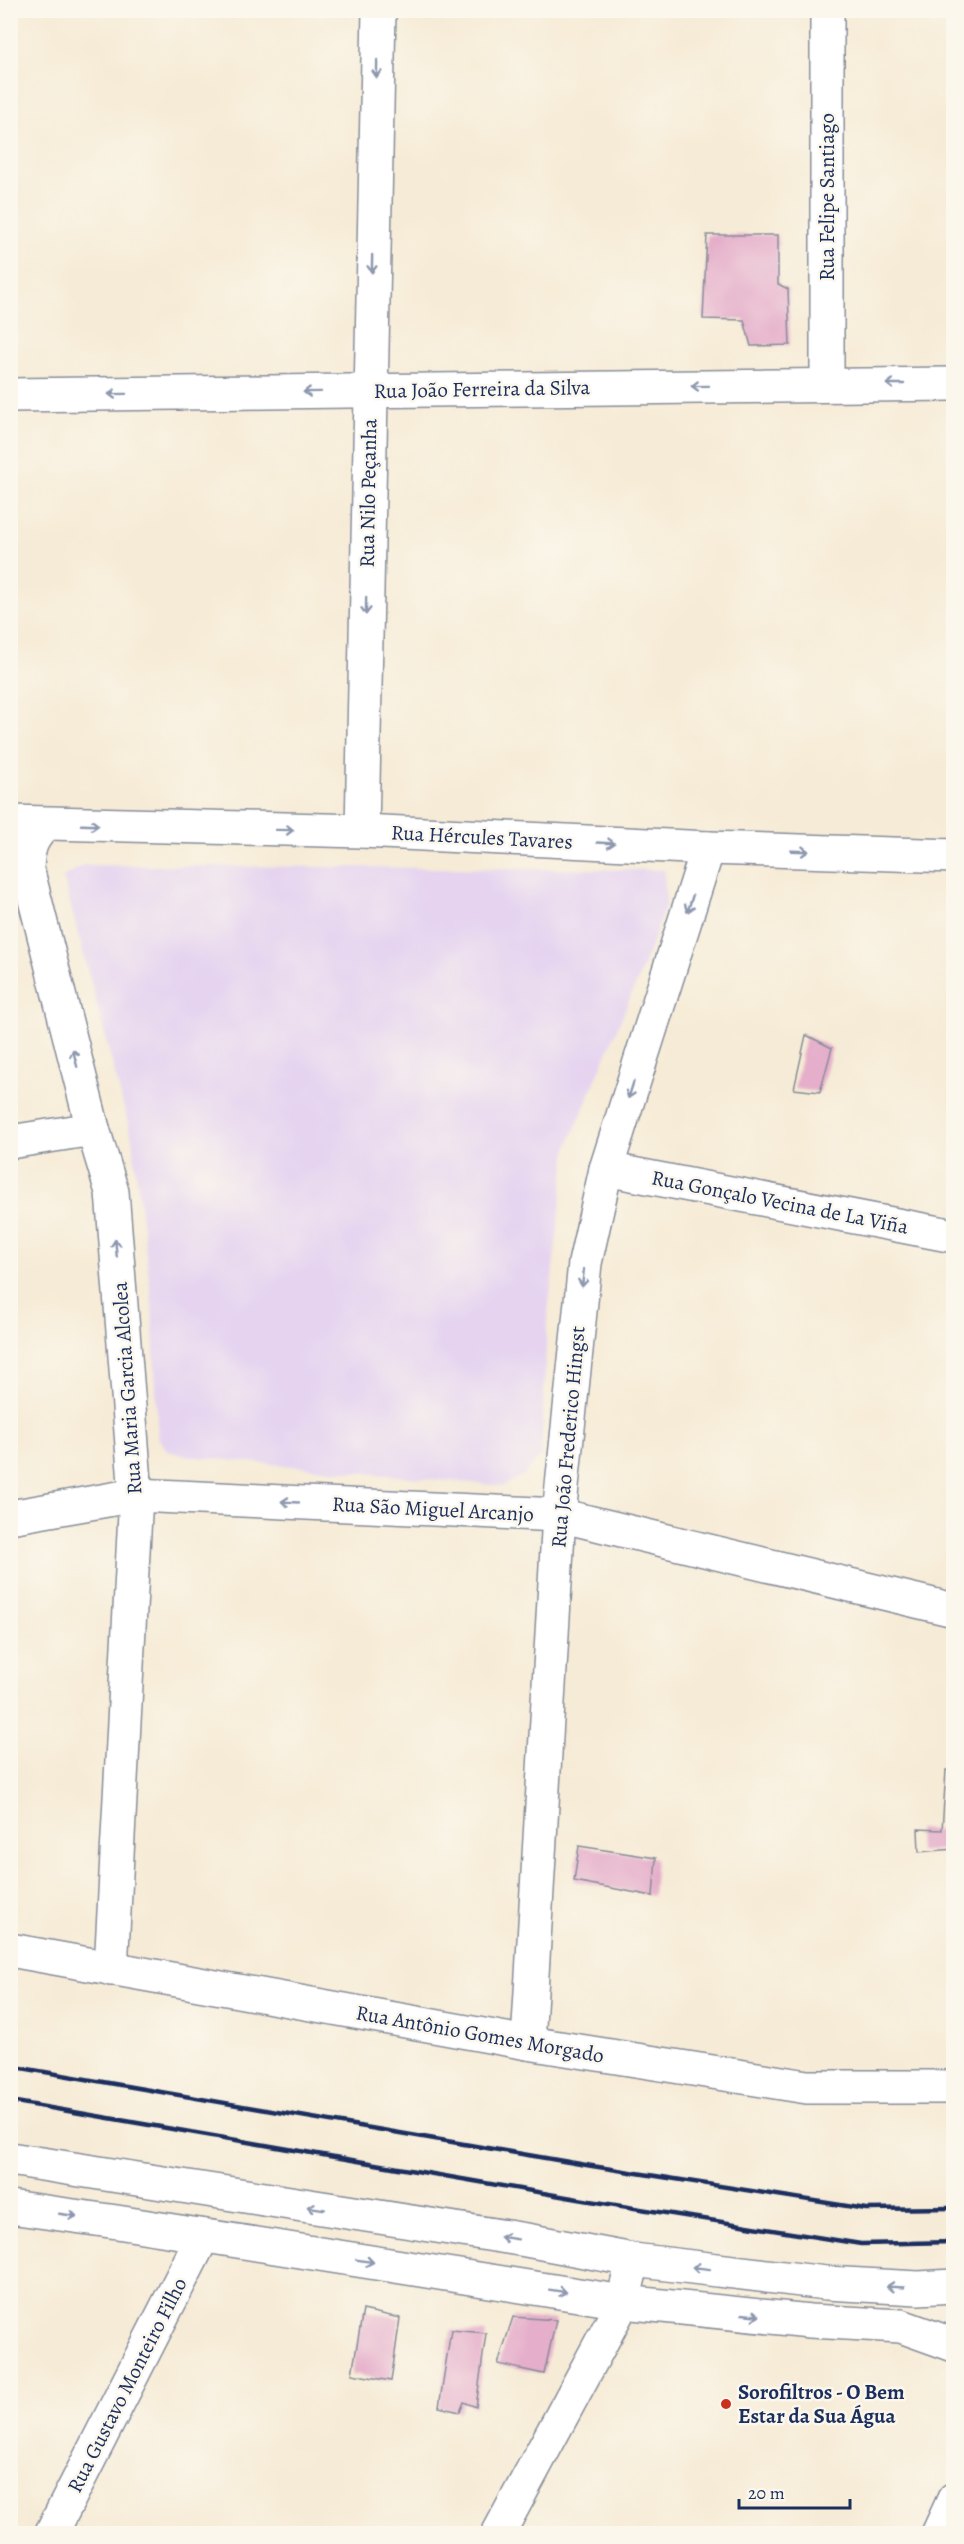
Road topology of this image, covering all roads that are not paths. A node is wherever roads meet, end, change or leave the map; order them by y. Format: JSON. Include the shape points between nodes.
{"nodes":[{"id":1,"x":379,"y":10,"type":"edge"},
{"id":2,"x":827,"y":10,"type":"edge"},
{"id":3,"x":827,"y":384,"type":"junction"},
{"id":4,"x":954,"y":384,"type":"edge"},
{"id":5,"x":370,"y":391,"type":"junction"},
{"id":6,"x":10,"y":395,"type":"edge"},
{"id":7,"x":10,"y":822,"type":"edge"},
{"id":8,"x":47,"y":824,"type":"junction"},
{"id":9,"x":362,"y":831,"type":"junction"},
{"id":10,"x":708,"y":848,"type":"junction"},
{"id":11,"x":954,"y":856,"type":"edge"},
{"id":12,"x":93,"y":1129,"type":"junction"},
{"id":13,"x":10,"y":1142,"type":"edge"},
{"id":14,"x":606,"y":1169,"type":"junction"},
{"id":15,"x":954,"y":1236,"type":"edge"},
{"id":16,"x":136,"y":1495,"type":"junction"},
{"id":17,"x":559,"y":1515,"type":"junction"},
{"id":18,"x":10,"y":1517,"type":"edge"},
{"id":19,"x":954,"y":1610,"type":"edge"},
{"id":20,"x":10,"y":1950,"type":"edge"},
{"id":21,"x":111,"y":1969,"type":"junction"},
{"id":22,"x":528,"y":2043,"type":"junction"},
{"id":23,"x":954,"y":2086,"type":"edge"},
{"id":24,"x":10,"y":2159,"type":"edge"},
{"id":25,"x":10,"y":2207,"type":"edge"},
{"id":26,"x":203,"y":2236,"type":"junction"},
{"id":27,"x":633,"y":2260,"type":"junction"},
{"id":28,"x":954,"y":2286,"type":"edge"},
{"id":29,"x":623,"y":2302,"type":"junction"},
{"id":30,"x":954,"y":2345,"type":"edge"},
{"id":31,"x":954,"y":2499,"type":"edge"},
{"id":32,"x":51,"y":2534,"type":"edge"},
{"id":33,"x":498,"y":2534,"type":"edge"},
{"id":34,"x":938,"y":2534,"type":"edge"}],
"edges":[{"from":1,"to":5,"type":"street","name":"Rua Nilo Peçanha","one_way":true},
{"from":2,"to":3,"type":"street","name":"Rua Felipe Santiago"},
{"from":4,"to":3,"type":"street","name":"Rua João Ferreira da Silva","one_way":true},
{"from":3,"to":5,"type":"street","name":"Rua João Ferreira da Silva","one_way":true},
{"from":5,"to":6,"type":"street","name":"Rua João Ferreira da Silva","one_way":true},
{"from":5,"to":9,"type":"street","name":"Rua Nilo Peçanha","one_way":true},
{"from":7,"to":8,"type":"street","name":"Rua Hércules Tavares"},
{"from":8,"to":9,"type":"street","name":"Rua Hércules Tavares","one_way":true},
{"from":12,"to":8,"type":"street","name":"Rua Maria Garcia Alcolea","one_way":true,"via":[[27,868],[31,842]]},
{"from":9,"to":10,"type":"street","name":"Rua Hércules Tavares","one_way":true},
{"from":10,"to":11,"type":"street","name":"Rua Hércules Tavares","one_way":true},
{"from":10,"to":14,"type":"street","name":"Rua João Frederico Hingst","one_way":true},
{"from":12,"to":13,"type":"street"},
{"from":16,"to":12,"type":"street","name":"Rua Maria Garcia Alcolea","one_way":true,"via":[[112,1191]]},
{"from":14,"to":15,"type":"street","name":"Rua Gonçalo Vecina de La Viña"},
{"from":14,"to":17,"type":"street","name":"Rua João Frederico Hingst","one_way":true,"via":[[585,1263]]},
{"from":17,"to":16,"type":"street","name":"Rua São Miguel Arcanjo","one_way":true},
{"from":16,"to":18,"type":"street","name":"Rua São Miguel Arcanjo"},
{"from":16,"to":21,"type":"street","name":"Rua Maria Garcia Alcolea"},
{"from":17,"to":19,"type":"street","name":"Rua São Miguel Arcanjo"},
{"from":17,"to":22,"type":"street","name":"Rua João Frederico Hingst"},
{"from":20,"to":21,"type":"street","name":"Rua Antônio Gomes Morgado"},
{"from":21,"to":22,"type":"street","name":"Rua Antônio Gomes Morgado"},
{"from":22,"to":23,"type":"street","name":"Rua Antônio Gomes Morgado","via":[[807,2087]]},
{"from":27,"to":24,"type":"street","one_way":true},
{"from":25,"to":26,"type":"street","one_way":true},
{"from":26,"to":29,"type":"street","one_way":true},
{"from":26,"to":32,"type":"street","name":"Rua Gustavo Monteiro Filho"},
{"from":28,"to":27,"type":"street","one_way":true,"via":[[826,2283]]},
{"from":27,"to":29,"type":"street"},
{"from":29,"to":30,"type":"street","one_way":true,"via":[[901,2326]]},
{"from":29,"to":33,"type":"street"},
{"from":31,"to":34,"type":"street"}]}
